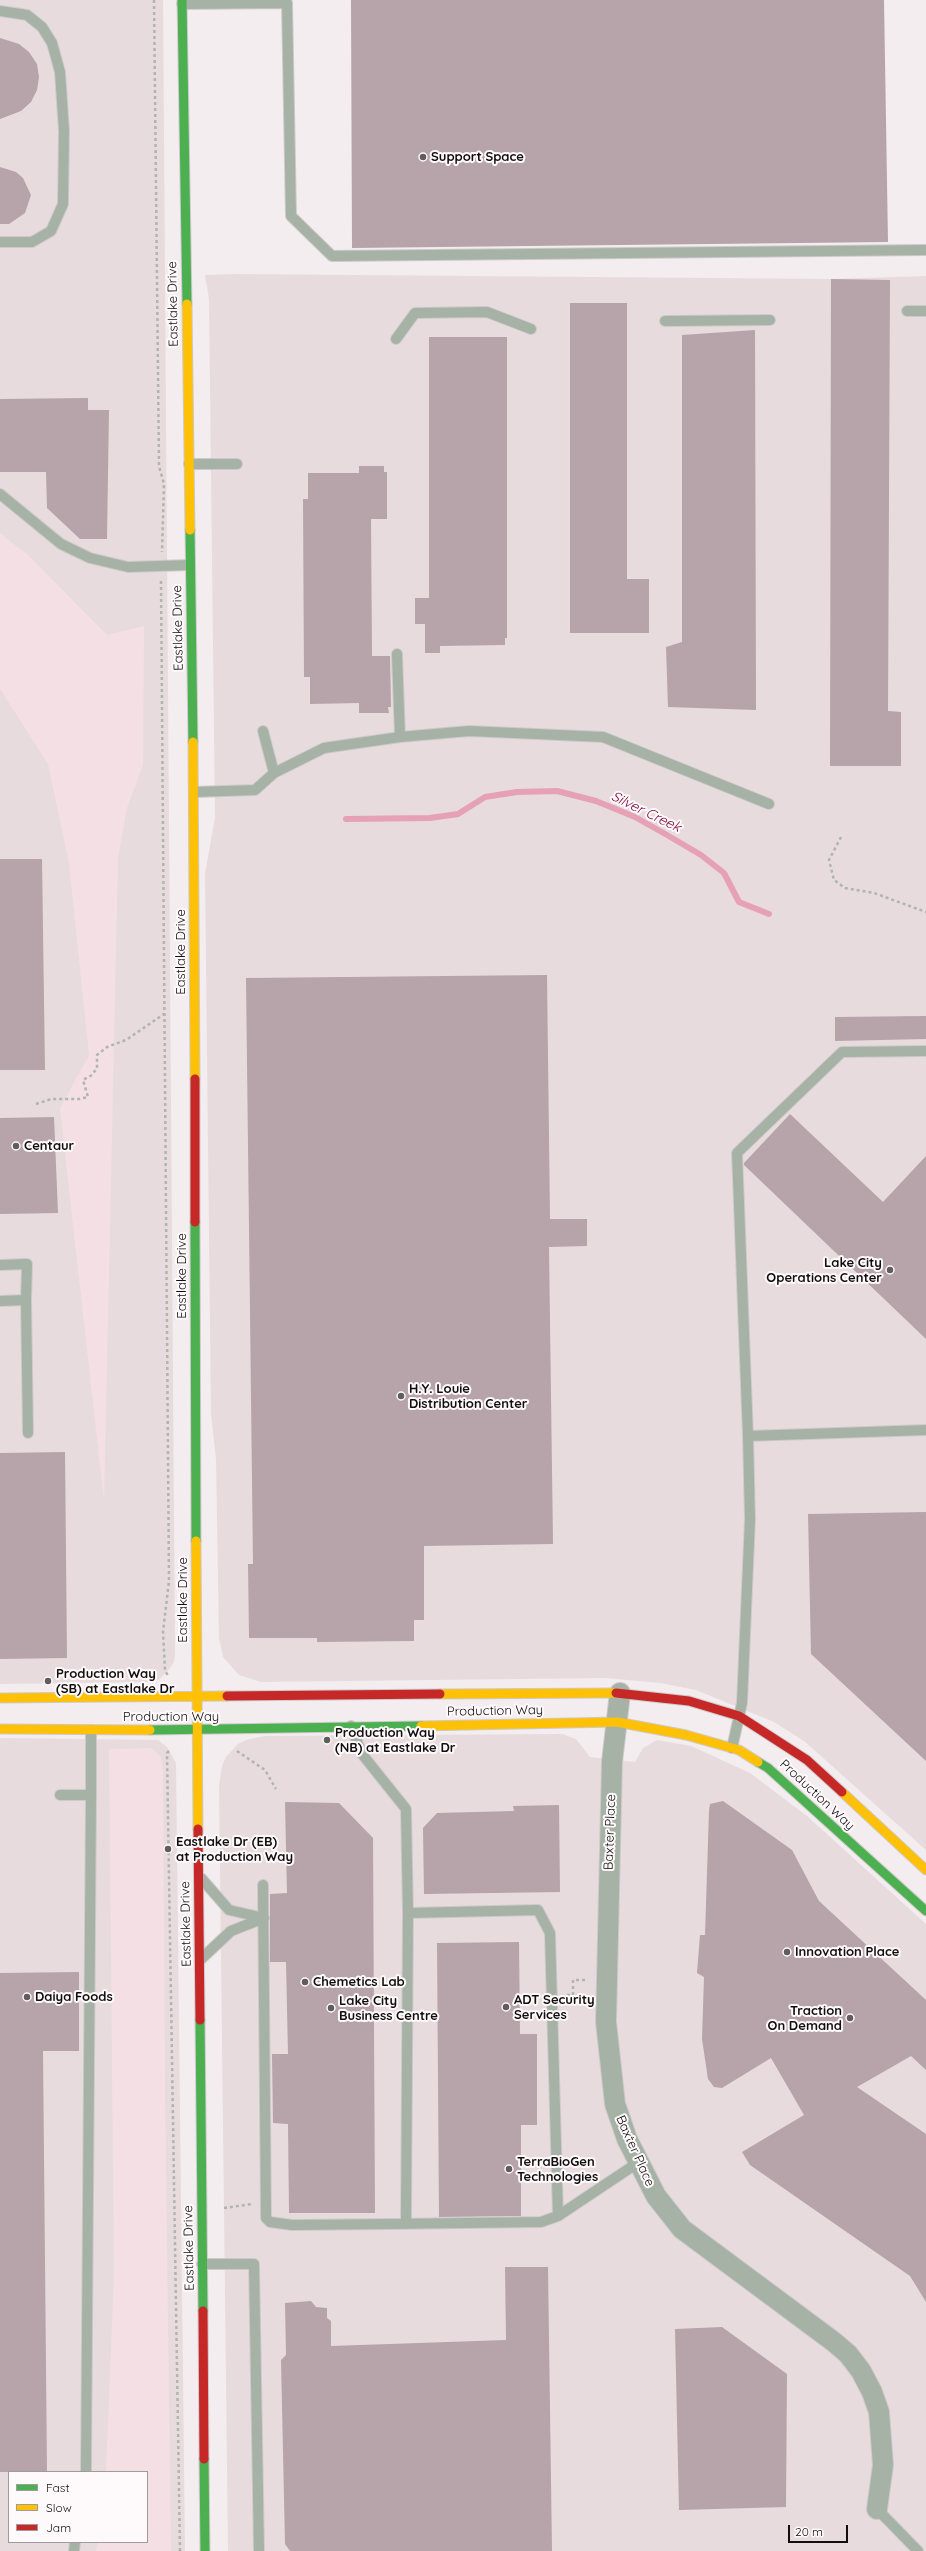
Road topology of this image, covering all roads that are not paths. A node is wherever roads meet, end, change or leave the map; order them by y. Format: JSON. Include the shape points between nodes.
{"nodes":[{"id":1,"x":182,"y":2,"type":"edge"},
{"id":2,"x":0,"y":11,"type":"edge"},
{"id":3,"x":0,"y":242,"type":"edge"},
{"id":4,"x":926,"y":250,"type":"edge"},
{"id":5,"x":907,"y":311,"type":"dead end"},
{"id":6,"x":926,"y":311,"type":"edge"},
{"id":7,"x":770,"y":320,"type":"dead end"},
{"id":8,"x":665,"y":321,"type":"dead end"},
{"id":9,"x":531,"y":329,"type":"dead end"},
{"id":10,"x":396,"y":339,"type":"dead end"},
{"id":11,"x":189,"y":464,"type":"junction"},
{"id":12,"x":237,"y":464,"type":"dead end"},
{"id":13,"x":0,"y":494,"type":"edge"},
{"id":14,"x":190,"y":564,"type":"junction"},
{"id":15,"x":398,"y":654,"type":"dead end"},
{"id":16,"x":264,"y":731,"type":"dead end"},
{"id":17,"x":400,"y":737,"type":"junction"},
{"id":18,"x":274,"y":773,"type":"junction"},
{"id":19,"x":194,"y":792,"type":"junction"},
{"id":20,"x":769,"y":804,"type":"dead end"},
{"id":21,"x":926,"y":1051,"type":"edge"},
{"id":22,"x":0,"y":1265,"type":"edge"},
{"id":23,"x":26,"y":1300,"type":"junction"},
{"id":24,"x":0,"y":1301,"type":"edge"},
{"id":25,"x":926,"y":1430,"type":"edge"},
{"id":26,"x":28,"y":1433,"type":"dead end"},
{"id":27,"x":748,"y":1436,"type":"junction"},
{"id":28,"x":620,"y":1693,"type":"junction"},
{"id":29,"x":197,"y":1697,"type":"junction"},
{"id":30,"x":0,"y":1698,"type":"edge"},
{"id":31,"x":739,"y":1716,"type":"junction"},
{"id":32,"x":617,"y":1722,"type":"junction"},
{"id":33,"x":351,"y":1726,"type":"junction"},
{"id":34,"x":0,"y":1729,"type":"edge"},
{"id":35,"x":197,"y":1729,"type":"junction"},
{"id":36,"x":91,"y":1730,"type":"junction"},
{"id":37,"x":732,"y":1748,"type":"junction"},
{"id":38,"x":60,"y":1795,"type":"dead end"},
{"id":39,"x":91,"y":1795,"type":"junction"},
{"id":40,"x":926,"y":1870,"type":"edge"},
{"id":41,"x":198,"y":1874,"type":"junction"},
{"id":42,"x":263,"y":1885,"type":"dead end"},
{"id":43,"x":926,"y":1911,"type":"edge"},
{"id":44,"x":408,"y":1913,"type":"junction"},
{"id":45,"x":264,"y":1918,"type":"junction"},
{"id":46,"x":199,"y":1961,"type":"junction"},
{"id":47,"x":639,"y":2162,"type":"junction"},
{"id":48,"x":558,"y":2216,"type":"junction"},
{"id":49,"x":406,"y":2224,"type":"junction"},
{"id":50,"x":202,"y":2264,"type":"junction"},
{"id":51,"x":86,"y":2471,"type":"edge"},
{"id":52,"x":877,"y":2509,"type":"joint"},
{"id":53,"x":205,"y":2551,"type":"edge"},
{"id":54,"x":260,"y":2551,"type":"edge"},
{"id":55,"x":918,"y":2551,"type":"edge"}],
"edges":[{"from":1,"to":4,"type":"lane","via":[[287,3],[291,216],[332,256]]},
{"from":1,"to":11,"type":"street","name":"Eastlake Drive"},
{"from":2,"to":3,"type":"lane","via":[[28,15],[42,27],[52,43],[60,72],[64,130],[63,204],[51,231],[32,242]]},
{"from":5,"to":6,"type":"lane"},
{"from":7,"to":8,"type":"lane"},
{"from":9,"to":10,"type":"lane","via":[[487,312],[415,313]]},
{"from":11,"to":12,"type":"lane"},
{"from":11,"to":14,"type":"street","name":"Eastlake Drive"},
{"from":13,"to":14,"type":"lane","via":[[61,544],[90,558],[128,567]]},
{"from":14,"to":19,"type":"street","name":"Eastlake Drive"},
{"from":15,"to":17,"type":"lane"},
{"from":16,"to":18,"type":"lane"},
{"from":17,"to":18,"type":"lane","via":[[324,748]]},
{"from":17,"to":20,"type":"lane","via":[[469,731],[603,737]]},
{"from":18,"to":19,"type":"lane","via":[[255,790]]},
{"from":19,"to":29,"type":"street","name":"Eastlake Drive"},
{"from":21,"to":27,"type":"lane","via":[[842,1052],[737,1153]]},
{"from":22,"to":23,"type":"lane","via":[[27,1264]]},
{"from":23,"to":24,"type":"lane"},
{"from":23,"to":26,"type":"lane"},
{"from":25,"to":27,"type":"lane"},
{"from":27,"to":31,"type":"lane","via":[[750,1519],[742,1703]]},
{"from":28,"to":29,"type":"street","name":"Production Way"},
{"from":28,"to":31,"type":"street","name":"Production Way","via":[[690,1701]]},
{"from":28,"to":32,"type":"street","name":"Baxter Place"},
{"from":29,"to":30,"type":"street","name":"Production Way"},
{"from":29,"to":35,"type":"street","name":"Eastlake Drive"},
{"from":31,"to":37,"type":"lane"},
{"from":31,"to":40,"type":"street","name":"Production Way","via":[[807,1760]]},
{"from":32,"to":33,"type":"street","name":"Production Way"},
{"from":32,"to":37,"type":"street","name":"Production Way","via":[[686,1735]]},
{"from":32,"to":47,"type":"street","name":"Baxter Place","via":[[612,1762],[609,1839],[606,2022],[615,2104]]},
{"from":33,"to":35,"type":"street","name":"Production Way"},
{"from":33,"to":44,"type":"lane","via":[[362,1754],[406,1809]]},
{"from":34,"to":36,"type":"street","name":"Production Way"},
{"from":35,"to":36,"type":"street","name":"Production Way"},
{"from":35,"to":41,"type":"street","name":"Eastlake Drive"},
{"from":36,"to":39,"type":"lane"},
{"from":37,"to":43,"type":"street","name":"Production Way","via":[[768,1768]]},
{"from":38,"to":39,"type":"lane"},
{"from":39,"to":51,"type":"lane"},
{"from":41,"to":45,"type":"lane","via":[[229,1910]]},
{"from":41,"to":46,"type":"street","name":"Eastlake Drive"},
{"from":42,"to":45,"type":"lane"},
{"from":44,"to":48,"type":"lane","via":[[538,1910],[550,1933]]},
{"from":44,"to":49,"type":"lane"},
{"from":45,"to":46,"type":"lane","via":[[231,1931]]},
{"from":45,"to":49,"type":"lane","via":[[266,2218],[270,2222],[292,2225]]},
{"from":46,"to":50,"type":"street","name":"Eastlake Drive"},
{"from":47,"to":48,"type":"lane"},
{"from":47,"to":52,"type":"street","name":"Baxter Place","via":[[656,2196],[682,2229],[834,2342],[848,2354],[861,2371],[879,2412],[883,2465]]},
{"from":48,"to":49,"type":"lane","via":[[541,2222]]},
{"from":50,"to":53,"type":"street","name":"Eastlake Drive"},
{"from":50,"to":54,"type":"lane","via":[[254,2264]]},
{"from":52,"to":55,"type":"lane"}]}
